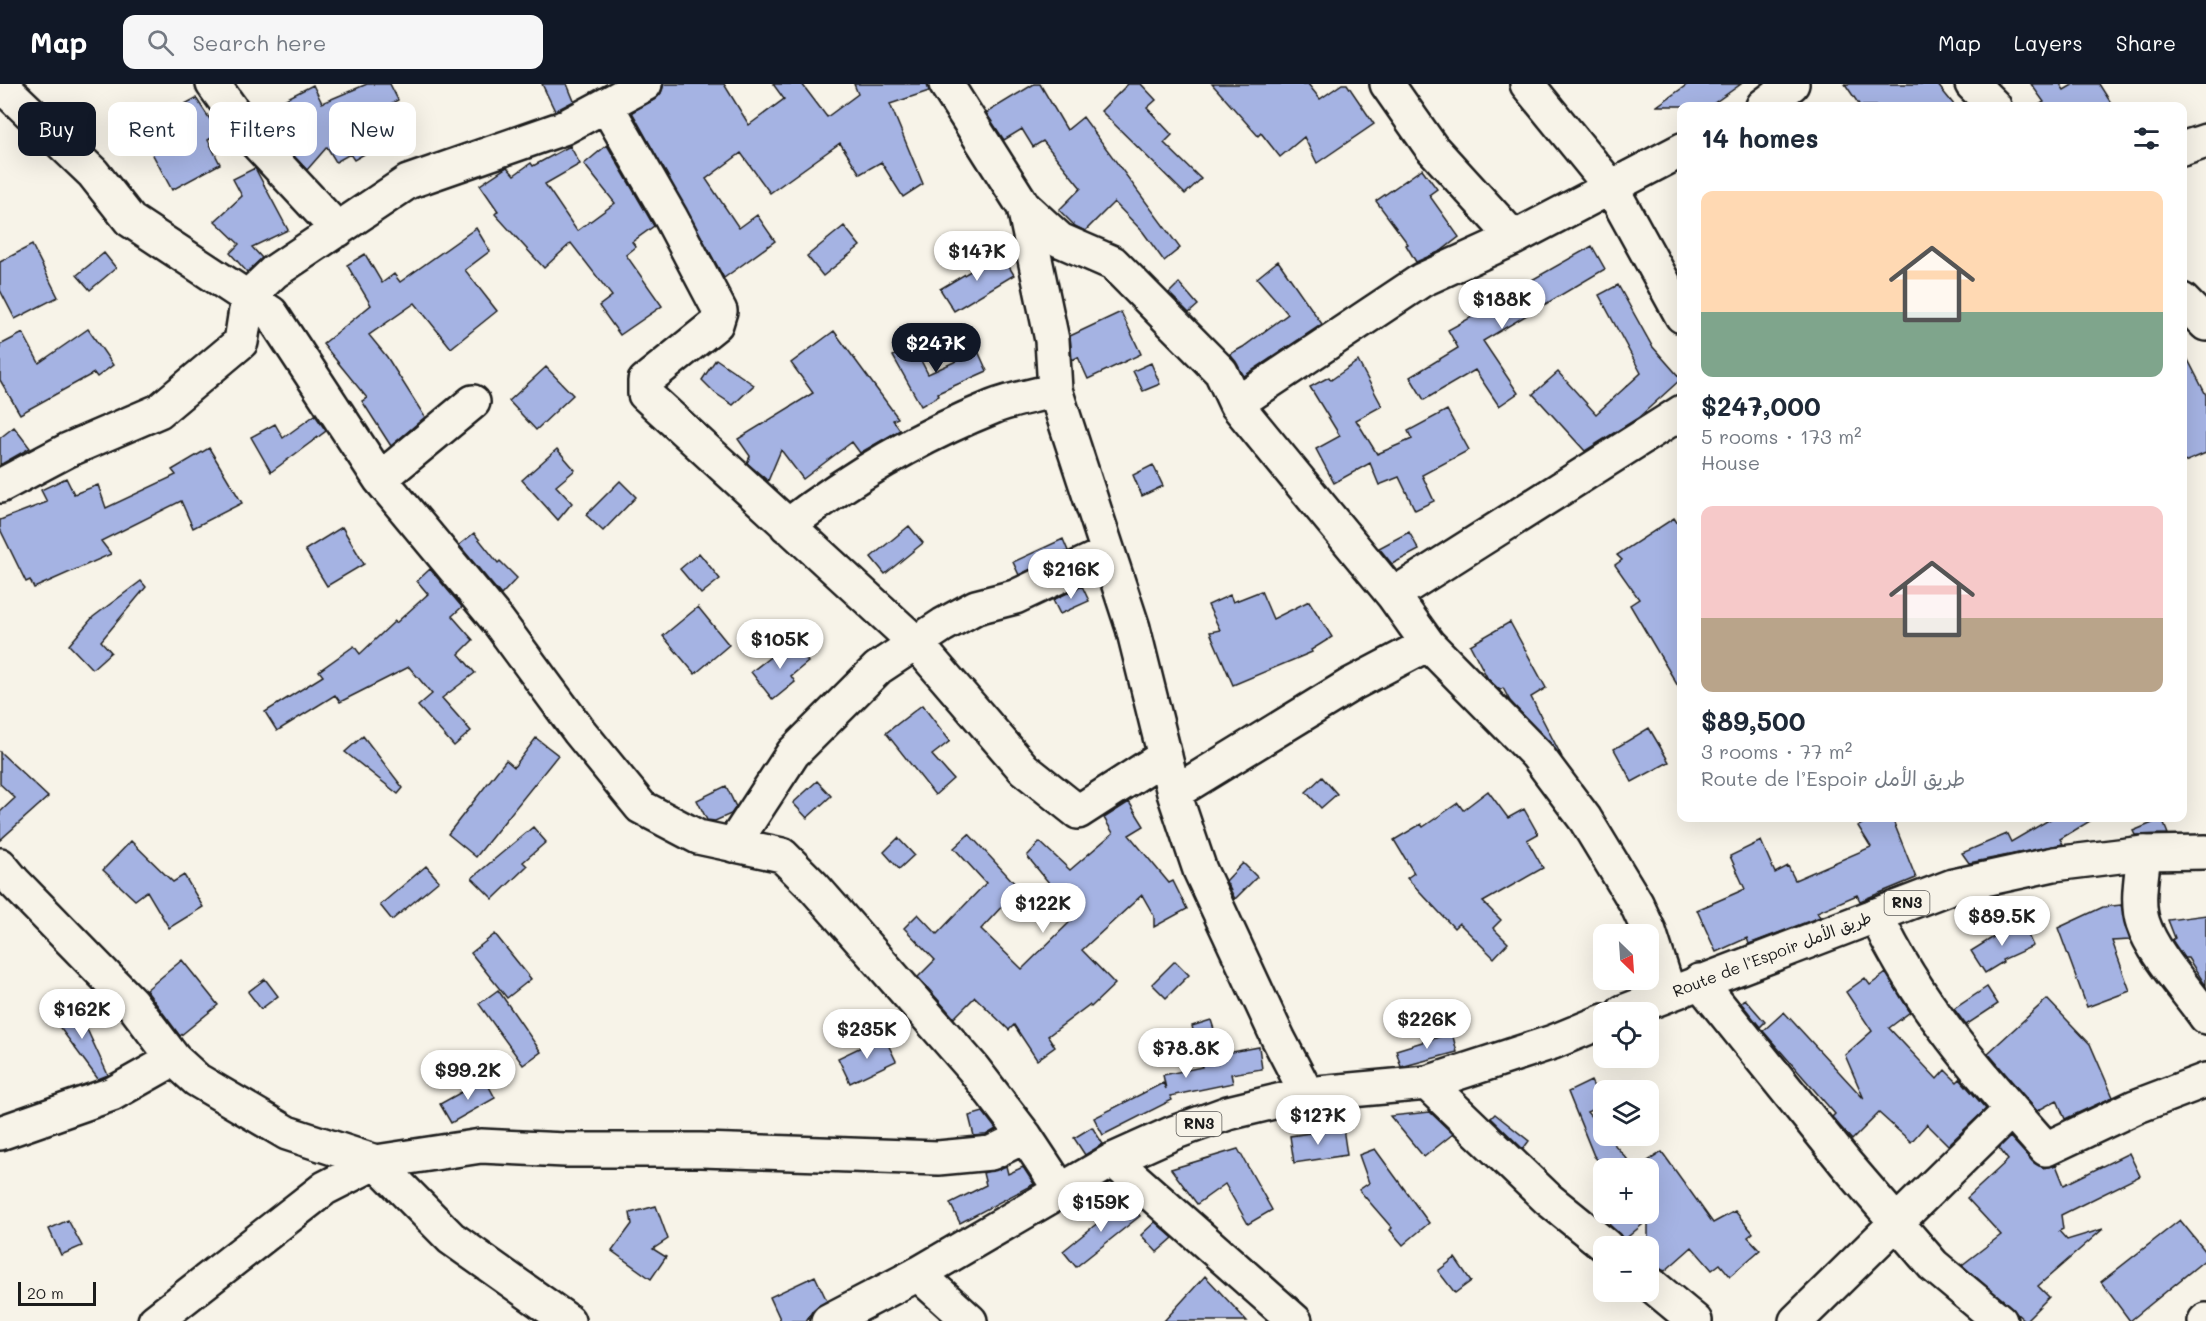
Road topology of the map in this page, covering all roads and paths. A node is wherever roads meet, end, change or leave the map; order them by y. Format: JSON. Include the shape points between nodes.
{"nodes":[{"id":1,"x":0,"y":84,"type":"edge"},
{"id":2,"x":213,"y":84,"type":"edge"},
{"id":3,"x":645,"y":84,"type":"edge"},
{"id":4,"x":946,"y":84,"type":"edge"},
{"id":5,"x":1387,"y":84,"type":"edge"},
{"id":6,"x":1527,"y":84,"type":"edge"},
{"id":7,"x":1791,"y":84,"type":"edge"},
{"id":8,"x":1972,"y":84,"type":"edge"},
{"id":9,"x":1768,"y":102,"type":"edge"},
{"id":10,"x":1990,"y":102,"type":"edge"},
{"id":11,"x":606,"y":105,"type":"junction"},
{"id":12,"x":2206,"y":141,"type":"edge"},
{"id":13,"x":2187,"y":147,"type":"edge"},
{"id":14,"x":1677,"y":153,"type":"edge"},
{"id":15,"x":1611,"y":187,"type":"junction"},
{"id":16,"x":1024,"y":207,"type":"junction"},
{"id":17,"x":338,"y":230,"type":"junction"},
{"id":18,"x":1514,"y":238,"type":"junction"},
{"id":19,"x":248,"y":297,"type":"junction"},
{"id":20,"x":2187,"y":305,"type":"edge"},
{"id":21,"x":1677,"y":307,"type":"edge"},
{"id":22,"x":2206,"y":324,"type":"edge"},
{"id":23,"x":1055,"y":390,"type":"junction"},
{"id":24,"x":473,"y":402,"type":"dead end"},
{"id":25,"x":1236,"y":404,"type":"junction"},
{"id":26,"x":1677,"y":415,"type":"edge"},
{"id":27,"x":380,"y":479,"type":"junction"},
{"id":28,"x":0,"y":486,"type":"edge"},
{"id":29,"x":787,"y":526,"type":"junction"},
{"id":30,"x":1108,"y":553,"type":"junction"},
{"id":31,"x":1393,"y":595,"type":"junction"},
{"id":32,"x":916,"y":643,"type":"junction"},
{"id":33,"x":1428,"y":644,"type":"junction"},
{"id":34,"x":1165,"y":756,"type":"junction"},
{"id":35,"x":1174,"y":793,"type":"junction"},
{"id":36,"x":734,"y":845,"type":"junction"},
{"id":37,"x":2206,"y":852,"type":"edge"},
{"id":38,"x":2144,"y":853,"type":"junction"},
{"id":39,"x":0,"y":865,"type":"edge"},
{"id":40,"x":1876,"y":915,"type":"junction"},
{"id":41,"x":1684,"y":987,"type":"junction"},
{"id":42,"x":1647,"y":1002,"type":"edge"},
{"id":43,"x":2206,"y":1017,"type":"edge"},
{"id":44,"x":1593,"y":1026,"type":"edge"},
{"id":45,"x":174,"y":1059,"type":"junction"},
{"id":46,"x":2206,"y":1080,"type":"edge"},
{"id":47,"x":1427,"y":1083,"type":"junction"},
{"id":48,"x":1307,"y":1094,"type":"junction"},
{"id":49,"x":2011,"y":1110,"type":"junction"},
{"id":50,"x":0,"y":1133,"type":"edge"},
{"id":51,"x":1025,"y":1136,"type":"junction"},
{"id":52,"x":1113,"y":1160,"type":"junction"},
{"id":53,"x":376,"y":1162,"type":"junction"},
{"id":54,"x":1060,"y":1189,"type":"junction"},
{"id":55,"x":1895,"y":1222,"type":"junction"},
{"id":56,"x":1594,"y":1236,"type":"edge"},
{"id":57,"x":918,"y":1274,"type":"junction"},
{"id":58,"x":1659,"y":1291,"type":"edge"},
{"id":59,"x":155,"y":1321,"type":"edge"},
{"id":60,"x":568,"y":1321,"type":"edge"},
{"id":61,"x":828,"y":1321,"type":"edge"},
{"id":62,"x":970,"y":1321,"type":"edge"},
{"id":63,"x":1295,"y":1321,"type":"edge"},
{"id":64,"x":1695,"y":1321,"type":"edge"},
{"id":65,"x":1796,"y":1321,"type":"edge"},
{"id":66,"x":2000,"y":1321,"type":"edge"}],
"edges":[{"from":1,"to":19,"type":"main road","via":[[93,173],[130,220]]},
{"from":2,"to":17,"type":"main road","via":[[252,138]]},
{"from":3,"to":11,"type":"main road"},
{"from":4,"to":16,"type":"main road"},
{"from":5,"to":18,"type":"main road","via":[[1431,147]]},
{"from":6,"to":15,"type":"main road"},
{"from":7,"to":9,"type":"main road"},
{"from":8,"to":10,"type":"main road"},
{"from":11,"to":17,"type":"main road","via":[[563,128],[408,182]]},
{"from":11,"to":29,"type":"main road","via":[[720,311],[716,324],[645,381],[645,394]]},
{"from":12,"to":13,"type":"main road"},
{"from":14,"to":15,"type":"main road"},
{"from":15,"to":18,"type":"main road"},
{"from":15,"to":21,"type":"main road"},
{"from":16,"to":23,"type":"main road","via":[[1052,339]]},
{"from":16,"to":25,"type":"main road","via":[[1060,240],[1113,262],[1221,372]]},
{"from":17,"to":19,"type":"main road","via":[[274,272]]},
{"from":18,"to":25,"type":"main road","via":[[1422,280]]},
{"from":19,"to":27,"type":"main road","via":[[271,312]]},
{"from":19,"to":28,"type":"main road","via":[[241,342],[159,411],[68,450]]},
{"from":20,"to":22,"type":"main road"},
{"from":23,"to":29,"type":"main road","via":[[995,406],[913,442],[835,489]]},
{"from":23,"to":30,"type":"main road"},
{"from":24,"to":27,"type":"main road"},
{"from":25,"to":31,"type":"main road"},
{"from":26,"to":31,"type":"main road"},
{"from":27,"to":36,"type":"main road","via":[[498,621],[641,807],[698,837]]},
{"from":29,"to":32,"type":"main road"},
{"from":30,"to":32,"type":"main road","via":[[1015,597],[976,607]]},
{"from":30,"to":34,"type":"main road","via":[[1133,628]]},
{"from":31,"to":33,"type":"main road"},
{"from":32,"to":34,"type":"main road","via":[[1024,769],[1078,812]]},
{"from":32,"to":36,"type":"main road","via":[[878,668],[793,753]]},
{"from":33,"to":35,"type":"main road","via":[[1352,684]]},
{"from":33,"to":41,"type":"main road","via":[[1537,756],[1585,819]]},
{"from":34,"to":35,"type":"main road"},
{"from":35,"to":48,"type":"main road","via":[[1200,870]]},
{"from":36,"to":51,"type":"main road","via":[[782,855],[972,1067]]},
{"from":37,"to":38,"type":"main road","name":"Route de l’Espoir طريق الأمل","number":"RN3"},
{"from":38,"to":40,"type":"main road","name":"Route de l’Espoir طريق الأمل","number":"RN3","via":[[2008,872],[1953,886]]},
{"from":38,"to":43,"type":"main road","via":[[2140,898],[2143,923]]},
{"from":39,"to":45,"type":"main road","via":[[131,1002]]},
{"from":40,"to":41,"type":"main road","name":"Route de l’Espoir طريق الأمل","number":"RN3"},
{"from":40,"to":49,"type":"main road","via":[[1895,957],[1950,1039]]},
{"from":41,"to":42,"type":"main road","name":"Route de l’Espoir طريق الأمل","number":"RN3"},
{"from":41,"to":55,"type":"main road"},
{"from":44,"to":47,"type":"main road","number":"RN3"},
{"from":45,"to":50,"type":"main road","via":[[112,1094]]},
{"from":45,"to":53,"type":"main road","via":[[197,1080],[287,1133]]},
{"from":46,"to":49,"type":"main road","via":[[2135,1107],[2046,1149]]},
{"from":47,"to":48,"type":"main road","number":"RN3"},
{"from":47,"to":56,"type":"main road","via":[[1548,1198]]},
{"from":48,"to":52,"type":"main road","number":"RN3","via":[[1228,1113]]},
{"from":49,"to":55,"type":"main road"},
{"from":51,"to":53,"type":"main road","via":[[991,1153],[938,1158],[481,1146]]},
{"from":51,"to":54,"type":"main road"},
{"from":52,"to":54,"type":"main road","number":"RN3"},
{"from":52,"to":63,"type":"main road"},
{"from":53,"to":59,"type":"main road","via":[[325,1188]]},
{"from":53,"to":60,"type":"main road","via":[[451,1238]]},
{"from":54,"to":57,"type":"main road","number":"RN3"},
{"from":55,"to":65,"type":"main road"},
{"from":55,"to":66,"type":"main road","via":[[1933,1265]]},
{"from":57,"to":61,"type":"main road","number":"RN3"},
{"from":57,"to":62,"type":"main road"},
{"from":58,"to":64,"type":"main road"}]}
